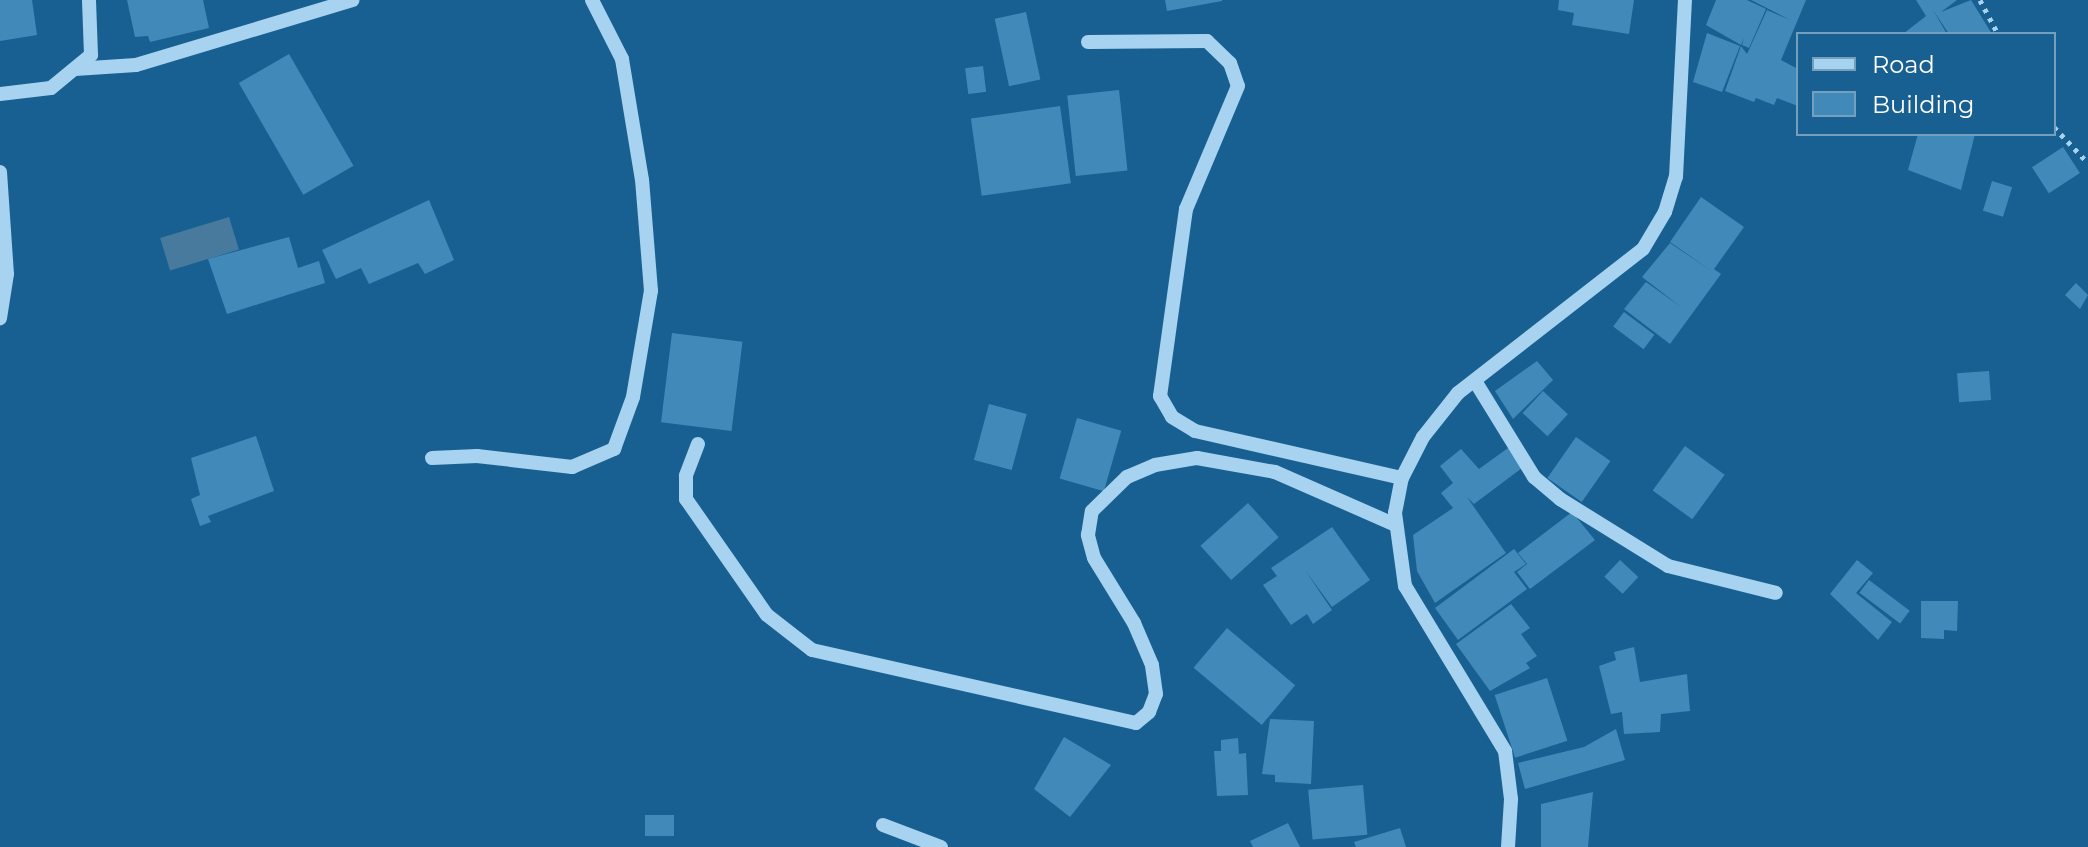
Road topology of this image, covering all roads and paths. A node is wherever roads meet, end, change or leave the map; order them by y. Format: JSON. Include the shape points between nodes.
{"nodes":[{"id":1,"x":89,"y":0,"type":"edge"},
{"id":2,"x":352,"y":0,"type":"edge"},
{"id":3,"x":592,"y":0,"type":"edge"},
{"id":4,"x":1685,"y":0,"type":"edge"},
{"id":5,"x":1980,"y":0,"type":"edge"},
{"id":6,"x":1997,"y":32,"type":"edge"},
{"id":7,"x":1088,"y":42,"type":"dead end"},
{"id":8,"x":75,"y":69,"type":"junction"},
{"id":9,"x":0,"y":94,"type":"edge"},
{"id":10,"x":2056,"y":129,"type":"edge"},
{"id":11,"x":2088,"y":163,"type":"edge"},
{"id":12,"x":0,"y":172,"type":"edge"},
{"id":13,"x":0,"y":318,"type":"edge"},
{"id":14,"x":1475,"y":381,"type":"junction"},
{"id":15,"x":698,"y":444,"type":"dead end"},
{"id":16,"x":432,"y":458,"type":"dead end"},
{"id":17,"x":1402,"y":478,"type":"junction"},
{"id":18,"x":1396,"y":525,"type":"junction"},
{"id":19,"x":1776,"y":593,"type":"dead end"},
{"id":20,"x":883,"y":825,"type":"dead end"},
{"id":21,"x":941,"y":847,"type":"edge"},
{"id":22,"x":1508,"y":847,"type":"edge"}],
"edges":[{"from":1,"to":8,"type":"street","via":[[91,55]]},
{"from":2,"to":8,"type":"street","via":[[136,65]]},
{"from":3,"to":16,"type":"street","via":[[622,59],[642,180],[651,291],[633,397],[614,449],[572,467],[477,456]]},
{"from":4,"to":14,"type":"street","via":[[1676,177],[1665,212],[1643,249]]},
{"from":5,"to":6,"type":"path"},
{"from":7,"to":17,"type":"street","via":[[1207,41],[1230,63],[1238,86],[1186,209],[1160,396],[1172,417],[1195,431]]},
{"from":8,"to":9,"type":"street","via":[[51,88]]},
{"from":10,"to":11,"type":"path"},
{"from":12,"to":13,"type":"street","via":[[7,274]]},
{"from":14,"to":17,"type":"street","via":[[1423,437]]},
{"from":14,"to":19,"type":"street","via":[[1534,477],[1560,499],[1668,566]]},
{"from":15,"to":18,"type":"street","via":[[686,476],[686,499],[767,615],[812,650],[1136,723],[1149,712],[1156,694],[1152,665],[1134,623],[1094,558],[1088,535],[1092,511],[1127,477],[1155,465],[1197,458],[1275,472]]},
{"from":17,"to":18,"type":"street"},
{"from":18,"to":22,"type":"street","via":[[1405,586],[1505,751],[1511,799]]},
{"from":20,"to":21,"type":"street"}]}
